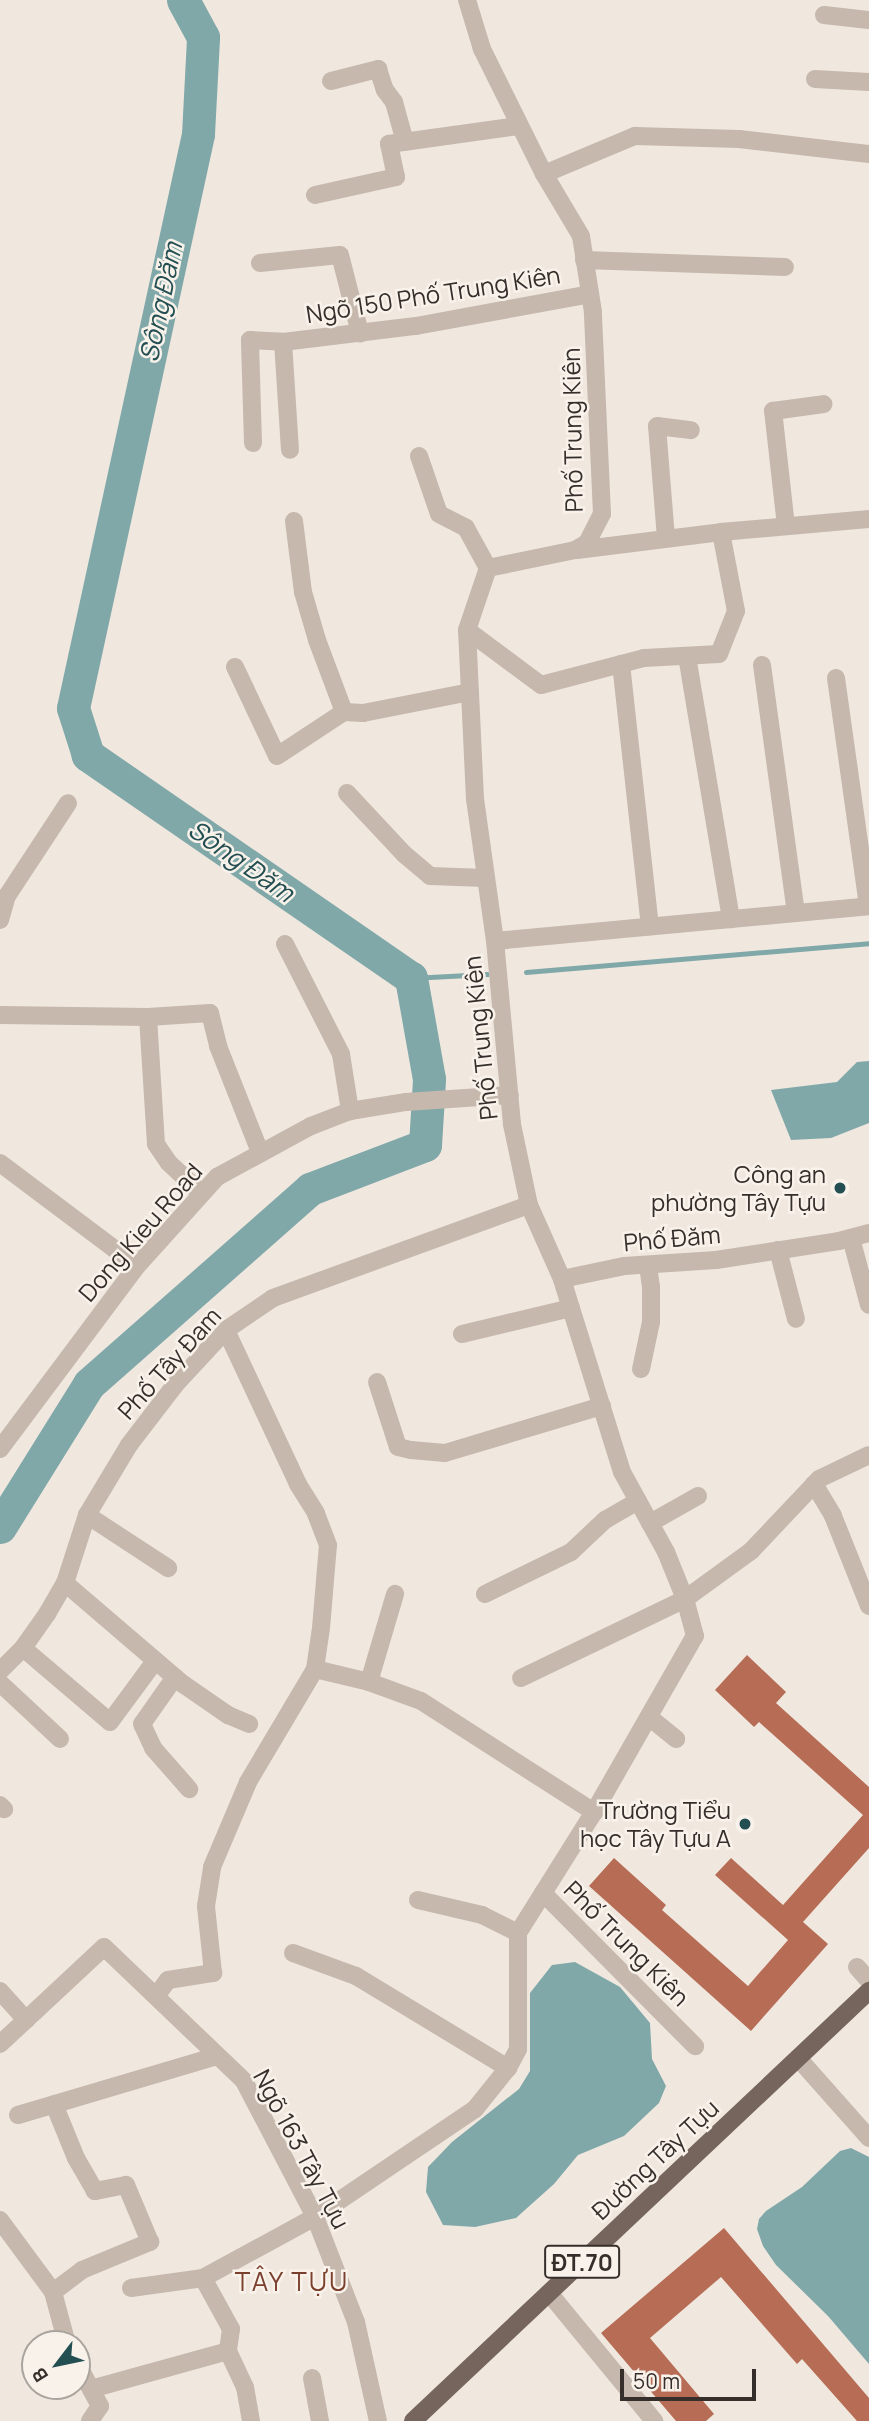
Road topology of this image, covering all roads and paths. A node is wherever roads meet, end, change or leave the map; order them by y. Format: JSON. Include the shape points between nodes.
{"nodes":[{"id":1,"x":467,"y":0,"type":"edge"},
{"id":2,"x":824,"y":15,"type":"dead end"},
{"id":3,"x":869,"y":20,"type":"edge"},
{"id":4,"x":815,"y":79,"type":"dead end"},
{"id":5,"x":331,"y":81,"type":"dead end"},
{"id":6,"x":869,"y":82,"type":"edge"},
{"id":7,"x":519,"y":126,"type":"junction"},
{"id":8,"x":405,"y":142,"type":"junction"},
{"id":9,"x":869,"y":154,"type":"edge"},
{"id":10,"x":544,"y":174,"type":"junction"},
{"id":11,"x":315,"y":195,"type":"dead end"},
{"id":12,"x":584,"y":260,"type":"junction"},
{"id":13,"x":260,"y":263,"type":"dead end"},
{"id":14,"x":785,"y":267,"type":"dead end"},
{"id":15,"x":590,"y":293,"type":"junction"},
{"id":16,"x":360,"y":333,"type":"junction"},
{"id":17,"x":283,"y":342,"type":"junction"},
{"id":18,"x":824,"y":404,"type":"dead end"},
{"id":19,"x":691,"y":430,"type":"dead end"},
{"id":20,"x":253,"y":443,"type":"dead end"},
{"id":21,"x":290,"y":450,"type":"dead end"},
{"id":22,"x":419,"y":456,"type":"dead end"},
{"id":23,"x":869,"y":519,"type":"edge"},
{"id":24,"x":294,"y":521,"type":"dead end"},
{"id":25,"x":786,"y":526,"type":"junction"},
{"id":26,"x":721,"y":532,"type":"junction"},
{"id":27,"x":666,"y":538,"type":"junction"},
{"id":28,"x":575,"y":550,"type":"junction"},
{"id":29,"x":488,"y":568,"type":"junction"},
{"id":30,"x":467,"y":630,"type":"junction"},
{"id":31,"x":687,"y":656,"type":"junction"},
{"id":32,"x":621,"y":664,"type":"junction"},
{"id":33,"x":762,"y":665,"type":"dead end"},
{"id":34,"x":234,"y":667,"type":"dead end"},
{"id":35,"x":836,"y":678,"type":"dead end"},
{"id":36,"x":470,"y":692,"type":"junction"},
{"id":37,"x":344,"y":712,"type":"junction"},
{"id":38,"x":347,"y":793,"type":"dead end"},
{"id":39,"x":68,"y":803,"type":"dead end"},
{"id":40,"x":485,"y":878,"type":"junction"},
{"id":41,"x":869,"y":906,"type":"edge"},
{"id":42,"x":796,"y":913,"type":"junction"},
{"id":43,"x":731,"y":919,"type":"junction"},
{"id":44,"x":0,"y":920,"type":"edge"},
{"id":45,"x":650,"y":926,"type":"junction"},
{"id":46,"x":285,"y":944,"type":"dead end"},
{"id":47,"x":495,"y":944,"type":"junction"},
{"id":48,"x":0,"y":1016,"type":"edge"},
{"id":49,"x":148,"y":1017,"type":"junction"},
{"id":50,"x":510,"y":1095,"type":"junction"},
{"id":51,"x":350,"y":1111,"type":"junction"},
{"id":52,"x":260,"y":1152,"type":"junction"},
{"id":53,"x":0,"y":1163,"type":"edge"},
{"id":54,"x":201,"y":1193,"type":"junction"},
{"id":55,"x":530,"y":1205,"type":"junction"},
{"id":56,"x":869,"y":1233,"type":"edge"},
{"id":57,"x":851,"y":1238,"type":"junction"},
{"id":58,"x":778,"y":1250,"type":"junction"},
{"id":59,"x":648,"y":1265,"type":"junction"},
{"id":60,"x":137,"y":1266,"type":"junction"},
{"id":61,"x":562,"y":1279,"type":"junction"},
{"id":62,"x":869,"y":1305,"type":"edge"},
{"id":63,"x":571,"y":1308,"type":"junction"},
{"id":64,"x":796,"y":1319,"type":"dead end"},
{"id":65,"x":226,"y":1330,"type":"junction"},
{"id":66,"x":462,"y":1334,"type":"dead end"},
{"id":67,"x":641,"y":1369,"type":"dead end"},
{"id":68,"x":377,"y":1382,"type":"dead end"},
{"id":69,"x":602,"y":1406,"type":"junction"},
{"id":70,"x":0,"y":1449,"type":"edge"},
{"id":71,"x":869,"y":1455,"type":"edge"},
{"id":72,"x":814,"y":1484,"type":"junction"},
{"id":73,"x":698,"y":1496,"type":"dead end"},
{"id":74,"x":638,"y":1501,"type":"junction"},
{"id":75,"x":87,"y":1515,"type":"junction"},
{"id":76,"x":650,"y":1523,"type":"junction"},
{"id":77,"x":168,"y":1568,"type":"dead end"},
{"id":78,"x":65,"y":1583,"type":"junction"},
{"id":79,"x":395,"y":1594,"type":"dead end"},
{"id":80,"x":485,"y":1594,"type":"dead end"},
{"id":81,"x":685,"y":1599,"type":"junction"},
{"id":82,"x":869,"y":1606,"type":"edge"},
{"id":83,"x":23,"y":1648,"type":"junction"},
{"id":84,"x":155,"y":1661,"type":"junction"},
{"id":85,"x":315,"y":1669,"type":"junction"},
{"id":86,"x":0,"y":1671,"type":"edge"},
{"id":87,"x":175,"y":1677,"type":"junction"},
{"id":88,"x":521,"y":1678,"type":"dead end"},
{"id":89,"x":369,"y":1682,"type":"junction"},
{"id":90,"x":0,"y":1683,"type":"edge"},
{"id":91,"x":649,"y":1717,"type":"junction"},
{"id":92,"x":249,"y":1724,"type":"dead end"},
{"id":93,"x":60,"y":1739,"type":"dead end"},
{"id":94,"x":676,"y":1739,"type":"dead end"},
{"id":95,"x":189,"y":1789,"type":"dead end"},
{"id":96,"x":594,"y":1812,"type":"junction"},
{"id":97,"x":543,"y":1893,"type":"junction"},
{"id":98,"x":418,"y":1900,"type":"dead end"},
{"id":99,"x":518,"y":1933,"type":"junction"},
{"id":100,"x":293,"y":1953,"type":"dead end"},
{"id":101,"x":0,"y":1991,"type":"edge"},
{"id":102,"x":869,"y":1991,"type":"edge"},
{"id":103,"x":156,"y":1996,"type":"junction"},
{"id":104,"x":26,"y":2020,"type":"junction"},
{"id":105,"x":0,"y":2044,"type":"edge"},
{"id":106,"x":695,"y":2046,"type":"dead end"},
{"id":107,"x":216,"y":2056,"type":"junction"},
{"id":108,"x":798,"y":2058,"type":"junction"},
{"id":109,"x":508,"y":2068,"type":"junction"},
{"id":110,"x":54,"y":2104,"type":"junction"},
{"id":111,"x":18,"y":2115,"type":"dead end"},
{"id":112,"x":869,"y":2138,"type":"edge"},
{"id":113,"x":315,"y":2217,"type":"junction"},
{"id":114,"x":0,"y":2220,"type":"edge"},
{"id":115,"x":203,"y":2278,"type":"junction"},
{"id":116,"x":131,"y":2288,"type":"dead end"},
{"id":117,"x":54,"y":2292,"type":"junction"},
{"id":118,"x":549,"y":2293,"type":"junction"},
{"id":119,"x":64,"y":2330,"type":"edge"},
{"id":120,"x":228,"y":2351,"type":"junction"},
{"id":121,"x":312,"y":2378,"type":"dead end"},
{"id":122,"x":91,"y":2389,"type":"joint"},
{"id":123,"x":90,"y":2421,"type":"edge"},
{"id":124,"x":251,"y":2421,"type":"edge"},
{"id":125,"x":320,"y":2421,"type":"edge"},
{"id":126,"x":378,"y":2421,"type":"edge"},
{"id":127,"x":413,"y":2421,"type":"edge"},
{"id":128,"x":653,"y":2421,"type":"edge"}],
"edges":[{"from":1,"to":7,"type":"street","name":"Phố Trung Kiên","via":[[482,49]]},
{"from":2,"to":3,"type":"street"},
{"from":4,"to":6,"type":"street"},
{"from":5,"to":8,"type":"street","via":[[378,69],[394,102]]},
{"from":7,"to":8,"type":"street"},
{"from":7,"to":10,"type":"street","name":"Phố Trung Kiên"},
{"from":8,"to":11,"type":"street","via":[[389,144],[396,177]]},
{"from":9,"to":10,"type":"street","via":[[739,139],[635,136]]},
{"from":10,"to":12,"type":"street","name":"Phố Trung Kiên","via":[[580,236]]},
{"from":12,"to":14,"type":"street"},
{"from":12,"to":15,"type":"street","name":"Phố Trung Kiên"},
{"from":13,"to":16,"type":"street","via":[[340,255]]},
{"from":15,"to":16,"type":"street","name":"Ngõ 150 Phố Trung Kiên"},
{"from":15,"to":28,"type":"street","name":"Phố Trung Kiên","via":[[602,514],[587,543]]},
{"from":16,"to":17,"type":"street","name":"Ngõ 150 Phố Trung Kiên"},
{"from":17,"to":20,"type":"street","name":"Ngõ 150 Phố Trung Kiên","via":[[250,340]]},
{"from":17,"to":21,"type":"street"},
{"from":18,"to":25,"type":"street","via":[[773,411]]},
{"from":19,"to":27,"type":"street","via":[[657,425]]},
{"from":22,"to":29,"type":"street","via":[[439,514],[466,528]]},
{"from":23,"to":25,"type":"street"},
{"from":24,"to":37,"type":"street","via":[[303,592]]},
{"from":25,"to":26,"type":"street"},
{"from":26,"to":27,"type":"street"},
{"from":26,"to":31,"type":"street","via":[[736,611],[719,654]]},
{"from":27,"to":28,"type":"street"},
{"from":28,"to":29,"type":"street"},
{"from":29,"to":30,"type":"street","name":"Phố Trung Kiên"},
{"from":30,"to":32,"type":"street","via":[[541,685]]},
{"from":30,"to":36,"type":"street","name":"Phố Trung Kiên"},
{"from":31,"to":32,"type":"street"},
{"from":31,"to":43,"type":"street"},
{"from":32,"to":45,"type":"street"},
{"from":33,"to":42,"type":"street"},
{"from":34,"to":37,"type":"street","via":[[277,756]]},
{"from":35,"to":41,"type":"street"},
{"from":36,"to":37,"type":"street","via":[[363,713]]},
{"from":36,"to":40,"type":"street","name":"Phố Trung Kiên","via":[[475,799]]},
{"from":38,"to":40,"type":"street","via":[[430,876]]},
{"from":39,"to":44,"type":"street","via":[[7,896]]},
{"from":40,"to":47,"type":"street","name":"Phố Trung Kiên"},
{"from":41,"to":42,"type":"street"},
{"from":42,"to":43,"type":"street"},
{"from":43,"to":45,"type":"street"},
{"from":45,"to":47,"type":"street"},
{"from":46,"to":51,"type":"street","via":[[341,1054]]},
{"from":47,"to":50,"type":"street","name":"Phố Trung Kiên"},
{"from":48,"to":49,"type":"street"},
{"from":49,"to":52,"type":"street","via":[[210,1013],[218,1046]]},
{"from":49,"to":54,"type":"street","via":[[156,1144]]},
{"from":50,"to":51,"type":"street","name":"Dong Kieu Road"},
{"from":50,"to":55,"type":"street","name":"Phố Trung Kiên"},
{"from":51,"to":52,"type":"street","name":"Dong Kieu Road"},
{"from":52,"to":54,"type":"street","name":"Dong Kieu Road","via":[[217,1177]]},
{"from":53,"to":60,"type":"street"},
{"from":54,"to":60,"type":"street","name":"Dong Kieu Road"},
{"from":55,"to":61,"type":"street","name":"Phố Trung Kiên"},
{"from":55,"to":65,"type":"street","name":"Phố Tây Đam","via":[[273,1298]]},
{"from":56,"to":57,"type":"street","name":"Phố Đăm"},
{"from":57,"to":58,"type":"street","name":"Phố Đăm"},
{"from":57,"to":62,"type":"street"},
{"from":58,"to":59,"type":"street","name":"Phố Đăm"},
{"from":58,"to":64,"type":"street"},
{"from":59,"to":61,"type":"street","name":"Phố Đăm"},
{"from":59,"to":67,"type":"street","via":[[651,1322]]},
{"from":60,"to":70,"type":"street","name":"Dong Kieu Road"},
{"from":61,"to":63,"type":"street","name":"Phố Trung Kiên"},
{"from":63,"to":66,"type":"street"},
{"from":63,"to":69,"type":"street","name":"Phố Trung Kiên"},
{"from":65,"to":75,"type":"street","name":"Phố Tây Đam","via":[[129,1445]]},
{"from":65,"to":85,"type":"street","via":[[328,1545]]},
{"from":68,"to":69,"type":"street","via":[[398,1447],[411,1450],[445,1453]]},
{"from":69,"to":74,"type":"street","name":"Phố Trung Kiên","via":[[622,1472]]},
{"from":71,"to":72,"type":"street"},
{"from":72,"to":81,"type":"street","via":[[751,1551]]},
{"from":72,"to":82,"type":"street","via":[[834,1516]]},
{"from":73,"to":76,"type":"street"},
{"from":74,"to":76,"type":"street","name":"Phố Trung Kiên"},
{"from":74,"to":80,"type":"street","via":[[605,1520],[571,1552]]},
{"from":75,"to":77,"type":"street"},
{"from":75,"to":78,"type":"street","name":"Phố Tây Đam"},
{"from":76,"to":81,"type":"street","name":"Phố Trung Kiên"},
{"from":78,"to":83,"type":"street","name":"Phố Tây Đam"},
{"from":78,"to":84,"type":"street"},
{"from":79,"to":89,"type":"street"},
{"from":81,"to":88,"type":"street"},
{"from":81,"to":91,"type":"street","name":"Phố Trung Kiên","via":[[695,1636]]},
{"from":83,"to":84,"type":"street","via":[[110,1722]]},
{"from":83,"to":86,"type":"street","name":"Phố Tây Đam"},
{"from":84,"to":87,"type":"street"},
{"from":85,"to":89,"type":"street"},
{"from":85,"to":103,"type":"street","via":[[248,1782],[212,1867],[206,1906],[213,1973],[168,1980]]},
{"from":87,"to":92,"type":"street","via":[[228,1715]]},
{"from":87,"to":95,"type":"street","via":[[142,1724],[153,1748]]},
{"from":89,"to":96,"type":"street","via":[[421,1701]]},
{"from":90,"to":93,"type":"street"},
{"from":91,"to":94,"type":"street"},
{"from":91,"to":96,"type":"street","name":"Phố Trung Kiên"},
{"from":96,"to":97,"type":"street","name":"Phố Trung Kiên"},
{"from":97,"to":99,"type":"street"},
{"from":97,"to":106,"type":"street","name":"Phố Trung Kiên"},
{"from":98,"to":99,"type":"street","via":[[482,1915]]},
{"from":99,"to":109,"type":"street","via":[[518,2049]]},
{"from":100,"to":109,"type":"street","via":[[356,1976]]},
{"from":101,"to":104,"type":"street"},
{"from":102,"to":108,"type":"main road","name":"Đường Tây Tựu","number":"ĐT.70"},
{"from":103,"to":104,"type":"street","name":"Ngõ 163 Tây Tựu","via":[[104,1947]]},
{"from":103,"to":107,"type":"street","name":"Ngõ 163 Tây Tựu"},
{"from":104,"to":105,"type":"street"},
{"from":107,"to":110,"type":"street"},
{"from":107,"to":113,"type":"street","name":"Ngõ 163 Tây Tựu","via":[[244,2081]]},
{"from":108,"to":112,"type":"street"},
{"from":108,"to":118,"type":"main road","name":"Đường Tây Tựu","number":"ĐT.70"},
{"from":109,"to":113,"type":"street","via":[[475,2109]]},
{"from":110,"to":111,"type":"street"},
{"from":110,"to":117,"type":"street","via":[[95,2191],[126,2185],[150,2242],[82,2270]]},
{"from":113,"to":115,"type":"street"},
{"from":113,"to":126,"type":"street","name":"Ngõ 163 Tây Tựu","via":[[356,2322]]},
{"from":114,"to":117,"type":"street"},
{"from":115,"to":116,"type":"street"},
{"from":115,"to":120,"type":"street","via":[[231,2329]]},
{"from":117,"to":119,"type":"street"},
{"from":118,"to":127,"type":"main road","name":"Đường Tây Tựu","number":"ĐT.70"},
{"from":118,"to":128,"type":"street"},
{"from":120,"to":122,"type":"street"},
{"from":120,"to":124,"type":"street","via":[[245,2387]]},
{"from":121,"to":125,"type":"street"},
{"from":122,"to":123,"type":"street","via":[[100,2406]]}]}
